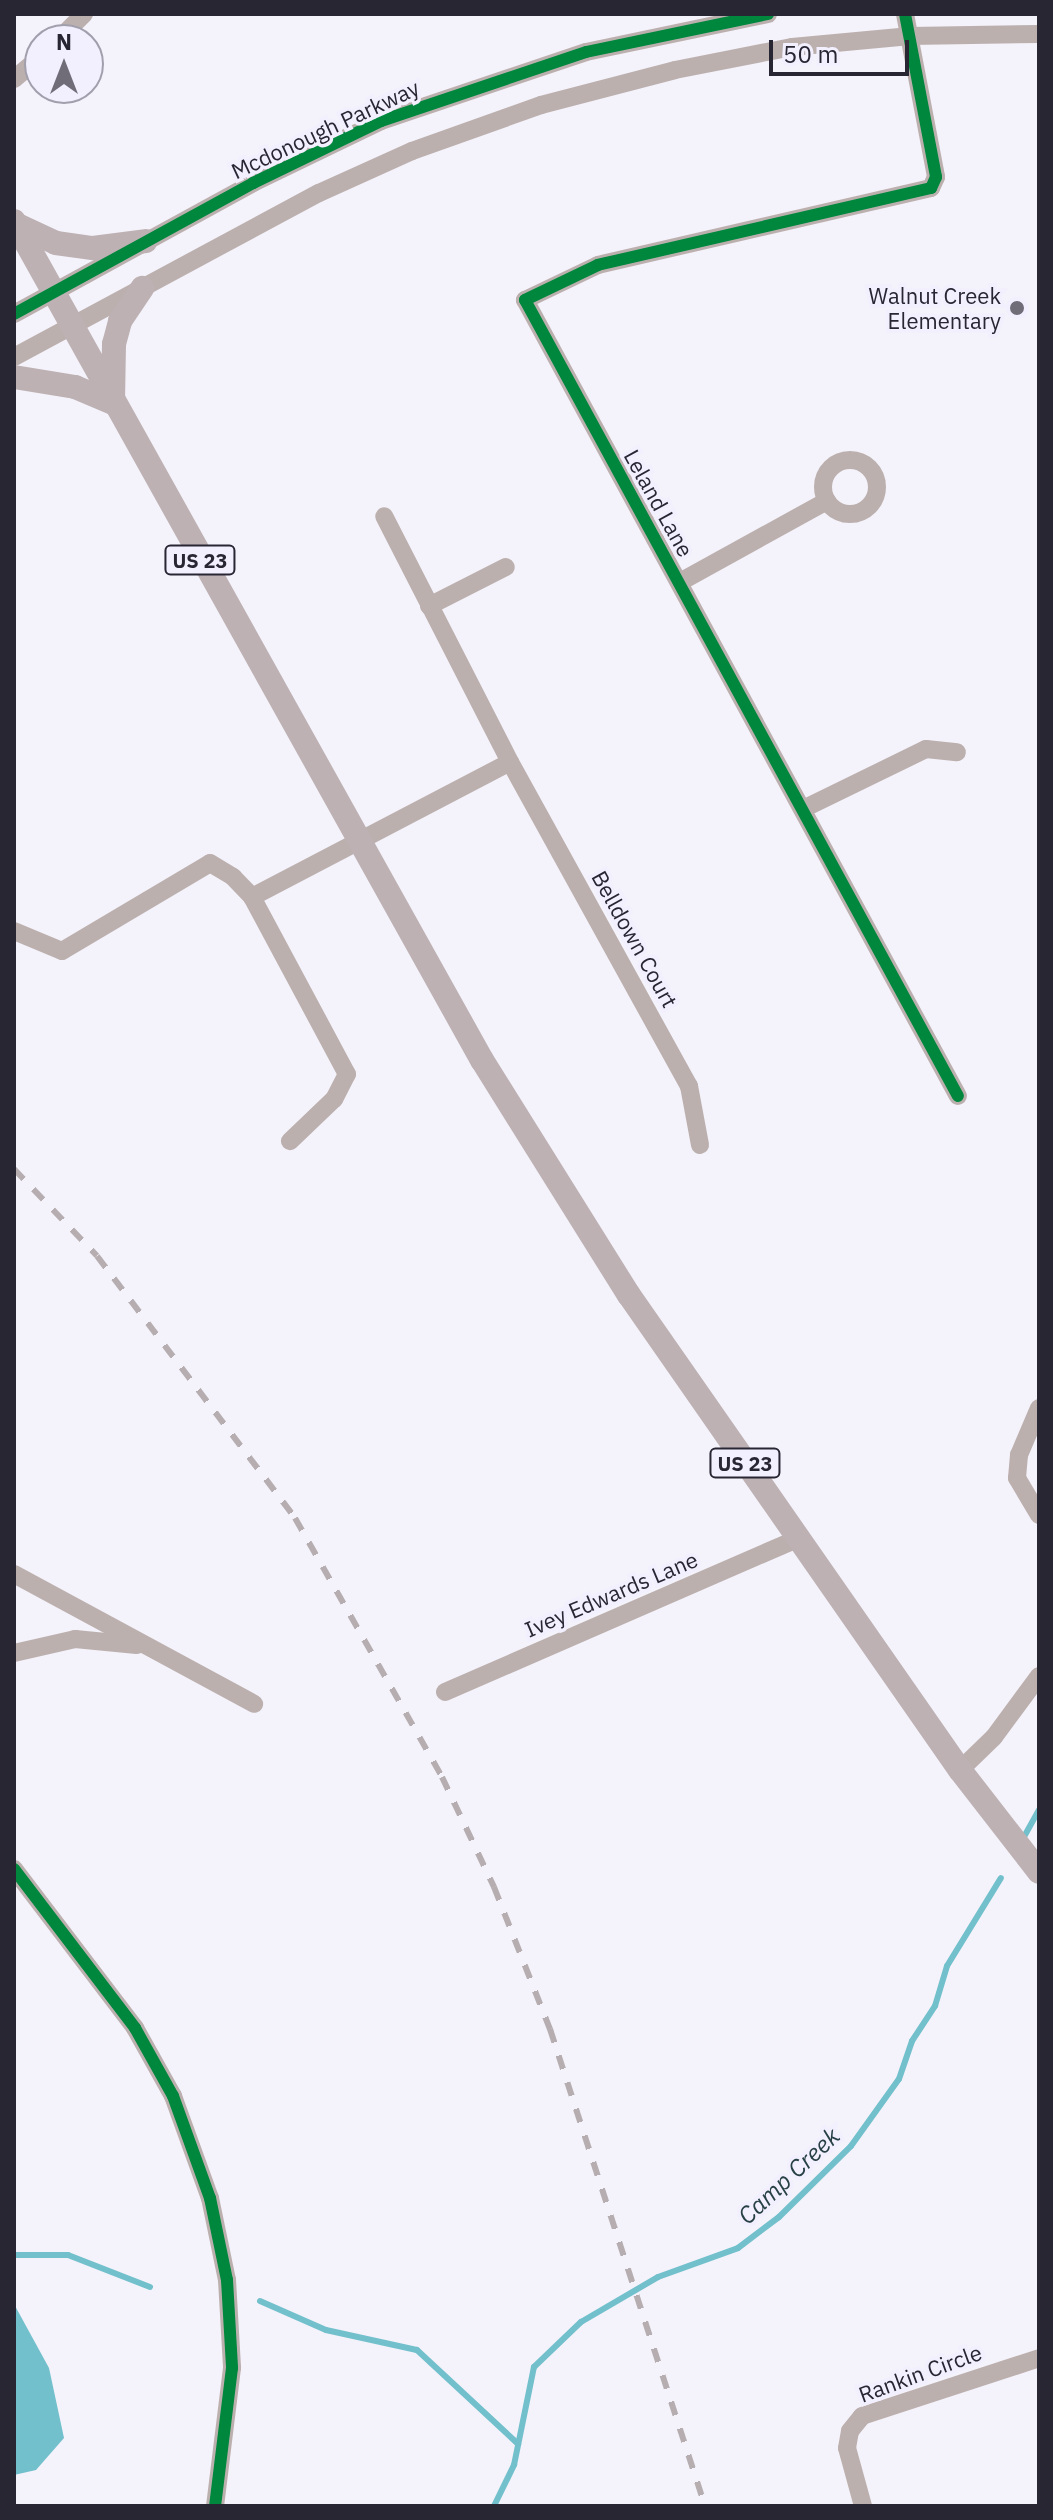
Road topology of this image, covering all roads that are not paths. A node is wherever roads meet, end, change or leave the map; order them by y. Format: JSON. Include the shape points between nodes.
{"nodes":[{"id":1,"x":768,"y":14,"type":"edge"},
{"id":2,"x":905,"y":14,"type":"edge"},
{"id":3,"x":1039,"y":34,"type":"edge"},
{"id":4,"x":910,"y":36,"type":"junction"},
{"id":5,"x":14,"y":228,"type":"edge"},
{"id":6,"x":146,"y":241,"type":"junction"},
{"id":7,"x":142,"y":288,"type":"junction"},
{"id":8,"x":52,"y":294,"type":"junction"},
{"id":9,"x":14,"y":314,"type":"edge"},
{"id":10,"x":71,"y":327,"type":"junction"},
{"id":11,"x":14,"y":357,"type":"edge"},
{"id":12,"x":14,"y":377,"type":"edge"},
{"id":13,"x":113,"y":403,"type":"junction"},
{"id":14,"x":827,"y":501,"type":"dead end"},
{"id":15,"x":384,"y":516,"type":"dead end"},
{"id":16,"x":506,"y":567,"type":"dead end"},
{"id":17,"x":680,"y":582,"type":"junction"},
{"id":18,"x":429,"y":606,"type":"junction"},
{"id":19,"x":957,"y":752,"type":"dead end"},
{"id":20,"x":510,"y":762,"type":"junction"},
{"id":21,"x":803,"y":809,"type":"junction"},
{"id":22,"x":361,"y":842,"type":"junction"},
{"id":23,"x":252,"y":897,"type":"junction"},
{"id":24,"x":14,"y":931,"type":"edge"},
{"id":25,"x":958,"y":1096,"type":"dead end"},
{"id":26,"x":290,"y":1141,"type":"dead end"},
{"id":27,"x":700,"y":1145,"type":"dead end"},
{"id":28,"x":1039,"y":1408,"type":"edge"},
{"id":29,"x":1039,"y":1515,"type":"edge"},
{"id":30,"x":797,"y":1539,"type":"junction"},
{"id":31,"x":14,"y":1574,"type":"edge"},
{"id":32,"x":146,"y":1646,"type":"junction"},
{"id":33,"x":14,"y":1653,"type":"edge"},
{"id":34,"x":1039,"y":1676,"type":"edge"},
{"id":35,"x":445,"y":1692,"type":"dead end"},
{"id":36,"x":254,"y":1704,"type":"dead end"},
{"id":37,"x":960,"y":1770,"type":"junction"},
{"id":38,"x":1032,"y":1863,"type":"edge"},
{"id":39,"x":14,"y":1869,"type":"edge"},
{"id":40,"x":1039,"y":2358,"type":"edge"},
{"id":41,"x":215,"y":2506,"type":"edge"},
{"id":42,"x":863,"y":2506,"type":"edge"}],
"edges":[{"from":1,"to":6,"type":"street","name":"Mcdonough Parkway","via":[[608,46],[455,93],[286,165]]},
{"from":2,"to":4,"type":"street"},
{"from":3,"to":4,"type":"street"},
{"from":4,"to":7,"type":"street","via":[[734,57],[508,115],[339,183]]},
{"from":4,"to":17,"type":"street","name":"Leland Lane","via":[[936,177],[931,188],[598,265],[525,300]]},
{"from":5,"to":6,"type":"main road","via":[[56,243],[93,248]]},
{"from":5,"to":8,"type":"main road","number":"US 23"},
{"from":6,"to":8,"type":"street","name":"Mcdonough Parkway"},
{"from":7,"to":10,"type":"street"},
{"from":7,"to":13,"type":"main road","via":[[120,321],[114,344]]},
{"from":8,"to":9,"type":"street","name":"Mcdonough Parkway"},
{"from":8,"to":10,"type":"main road","number":"US 23"},
{"from":10,"to":11,"type":"street"},
{"from":10,"to":13,"type":"main road","number":"US 23"},
{"from":12,"to":13,"type":"main road","via":[[75,387]]},
{"from":13,"to":22,"type":"main road","number":"US 23"},
{"from":14,"to":17,"type":"street"},
{"from":15,"to":18,"type":"street","name":"Belldown Court"},
{"from":16,"to":18,"type":"street"},
{"from":17,"to":21,"type":"street","name":"Leland Lane"},
{"from":18,"to":20,"type":"street","name":"Belldown Court"},
{"from":19,"to":21,"type":"street","via":[[926,749]]},
{"from":20,"to":22,"type":"street"},
{"from":20,"to":27,"type":"street","name":"Belldown Court","via":[[689,1086]]},
{"from":21,"to":25,"type":"street","name":"Leland Lane"},
{"from":22,"to":23,"type":"street"},
{"from":22,"to":30,"type":"main road","number":"US 23","via":[[482,1060],[629,1295]]},
{"from":23,"to":24,"type":"street","via":[[210,863],[62,951]]},
{"from":23,"to":26,"type":"street","via":[[347,1074],[334,1099]]},
{"from":28,"to":29,"type":"street","via":[[1019,1455],[1017,1478]]},
{"from":30,"to":35,"type":"street","name":"Ivey Edwards Lane"},
{"from":30,"to":37,"type":"main road","number":"US 23"},
{"from":31,"to":32,"type":"street"},
{"from":32,"to":33,"type":"street","via":[[75,1639]]},
{"from":32,"to":36,"type":"street"},
{"from":34,"to":37,"type":"street","via":[[994,1737]]},
{"from":37,"to":38,"type":"main road","number":"US 23"},
{"from":39,"to":41,"type":"street","via":[[135,2028],[173,2096],[210,2198],[227,2280],[232,2353]]},
{"from":40,"to":42,"type":"street","name":"Rankin Circle","via":[[862,2416],[850,2431],[847,2448]]}]}
